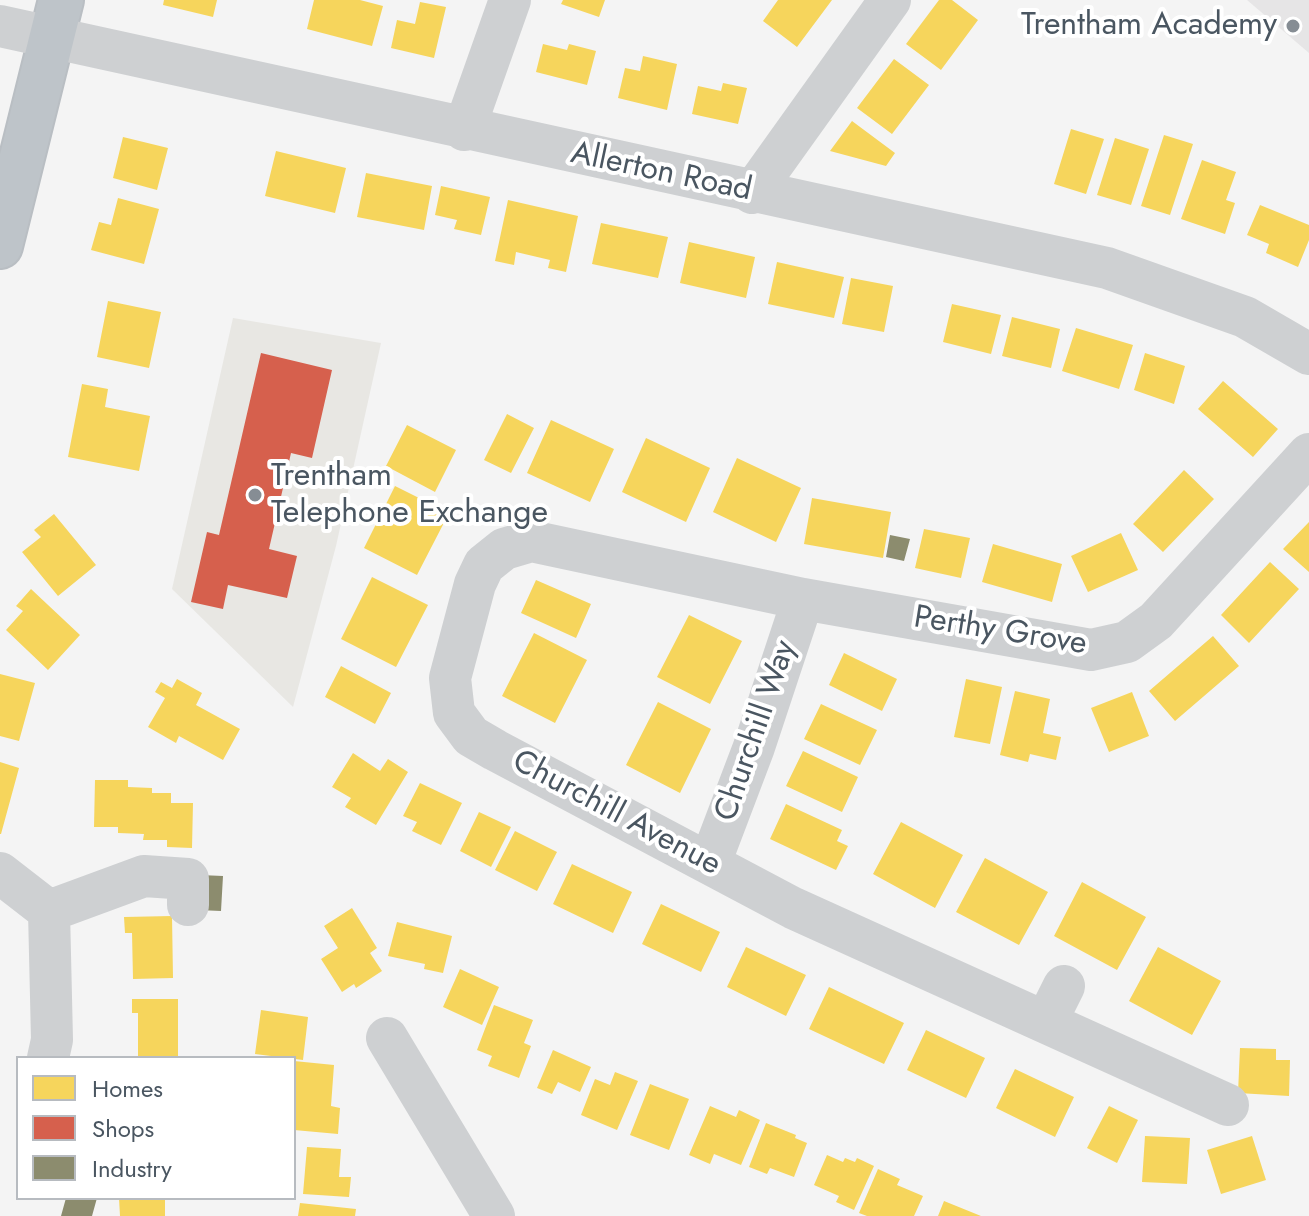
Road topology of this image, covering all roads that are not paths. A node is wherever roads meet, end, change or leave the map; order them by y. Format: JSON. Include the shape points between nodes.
{"nodes":[{"id":1,"x":510,"y":0,"type":"edge"},
{"id":2,"x":890,"y":0,"type":"edge"},
{"id":3,"x":56,"y":19,"type":"edge"},
{"id":4,"x":0,"y":26,"type":"edge"},
{"id":5,"x":464,"y":130,"type":"junction"},
{"id":6,"x":752,"y":193,"type":"junction"},
{"id":7,"x":0,"y":246,"type":"edge"},
{"id":8,"x":1309,"y":354,"type":"edge"},
{"id":9,"x":1309,"y":454,"type":"edge"},
{"id":10,"x":803,"y":599,"type":"junction"},
{"id":11,"x":710,"y":863,"type":"junction"},
{"id":12,"x":0,"y":873,"type":"edge"},
{"id":13,"x":188,"y":905,"type":"dead end"},
{"id":14,"x":49,"y":911,"type":"junction"},
{"id":15,"x":386,"y":1039,"type":"dead end"},
{"id":16,"x":48,"y":1056,"type":"edge"},
{"id":17,"x":1228,"y":1105,"type":"dead end"},
{"id":18,"x":494,"y":1216,"type":"edge"}],
"edges":[{"from":1,"to":5,"type":"street"},
{"from":2,"to":6,"type":"street"},
{"from":3,"to":4,"type":"street","name":"Allerton Road"},
{"from":3,"to":5,"type":"street","name":"Allerton Road"},
{"from":3,"to":7,"type":"highway"},
{"from":5,"to":6,"type":"street","name":"Allerton Road"},
{"from":6,"to":8,"type":"street","name":"Allerton Road","via":[[1107,268],[1245,317]]},
{"from":9,"to":10,"type":"street","name":"Perthy Grove","via":[[1156,621],[1127,642],[1091,650]]},
{"from":10,"to":11,"type":"street","name":"Churchill Way"},
{"from":10,"to":11,"type":"street","name":"Churchill Avenue","via":[[531,541],[504,549],[484,565],[475,584],[450,678],[454,713],[471,736]]},
{"from":11,"to":17,"type":"street","name":"Churchill Avenue","via":[[793,908],[1055,1004],[1197,1074]]},
{"from":12,"to":14,"type":"street"},
{"from":13,"to":14,"type":"street","via":[[188,879],[144,876]]},
{"from":14,"to":16,"type":"street"},
{"from":15,"to":18,"type":"street"}]}
